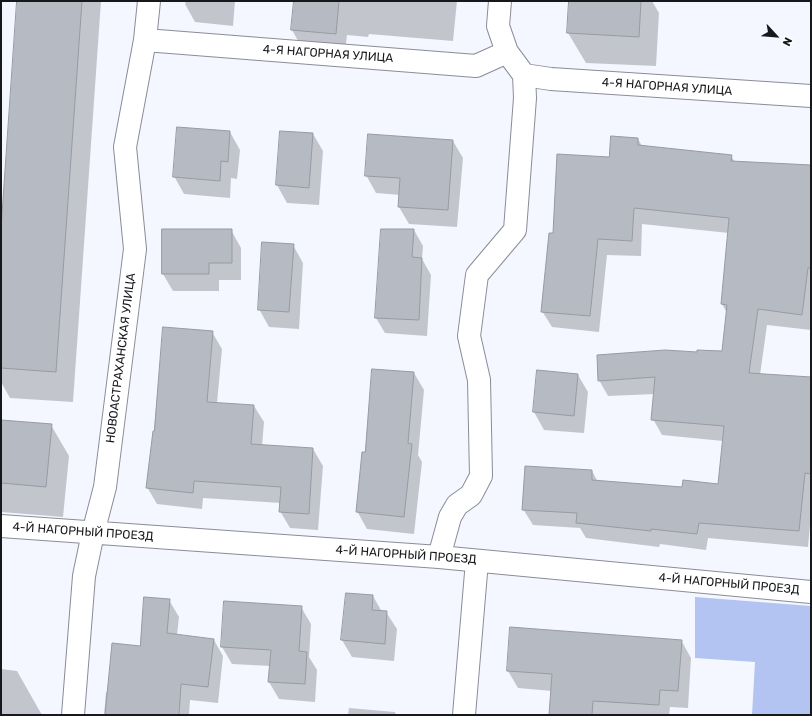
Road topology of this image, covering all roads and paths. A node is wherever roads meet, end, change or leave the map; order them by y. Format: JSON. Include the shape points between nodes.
{"nodes":[{"id":1,"x":149,"y":1,"type":"edge"},
{"id":2,"x":500,"y":1,"type":"edge"},
{"id":3,"x":145,"y":40,"type":"junction"},
{"id":4,"x":507,"y":52,"type":"junction"},
{"id":5,"x":524,"y":75,"type":"junction"},
{"id":6,"x":811,"y":96,"type":"edge"},
{"id":7,"x":1,"y":526,"type":"edge"},
{"id":8,"x":93,"y":533,"type":"junction"},
{"id":9,"x":439,"y":557,"type":"junction"},
{"id":10,"x":477,"y":561,"type":"junction"},
{"id":11,"x":811,"y":592,"type":"edge"},
{"id":12,"x":72,"y":715,"type":"edge"},
{"id":13,"x":464,"y":715,"type":"edge"}],
"edges":[{"from":1,"to":3,"type":"street","name":"НОВОАСТРАХАНСКАЯ УЛИЦА"},
{"from":2,"to":4,"type":"street","via":[[498,26]]},
{"from":3,"to":4,"type":"street","name":"4-Я НАГОРНАЯ УЛИЦА","via":[[476,66]]},
{"from":3,"to":8,"type":"street","name":"НОВОАСТРАХАНСКАЯ УЛИЦА","via":[[125,147],[135,249],[105,487]]},
{"from":4,"to":5,"type":"street"},
{"from":5,"to":6,"type":"street","name":"4-Я НАГОРНАЯ УЛИЦА","via":[[551,79]]},
{"from":5,"to":9,"type":"street","via":[[525,98],[515,230],[477,275],[469,336],[479,380],[481,476],[471,495],[457,505],[450,517]]},
{"from":7,"to":8,"type":"street","name":"4-Й НАГОРНЫЙ ПРОЕЗД"},
{"from":8,"to":9,"type":"street","name":"4-Й НАГОРНЫЙ ПРОЕЗД"},
{"from":8,"to":12,"type":"street","name":"НОВОАСТРАХАНСКАЯ УЛИЦА","via":[[84,576]]},
{"from":9,"to":10,"type":"street","name":"4-Й НАГОРНЫЙ ПРОЕЗД"},
{"from":10,"to":11,"type":"street","name":"4-Й НАГОРНЫЙ ПРОЕЗД"},
{"from":10,"to":13,"type":"street"}]}
